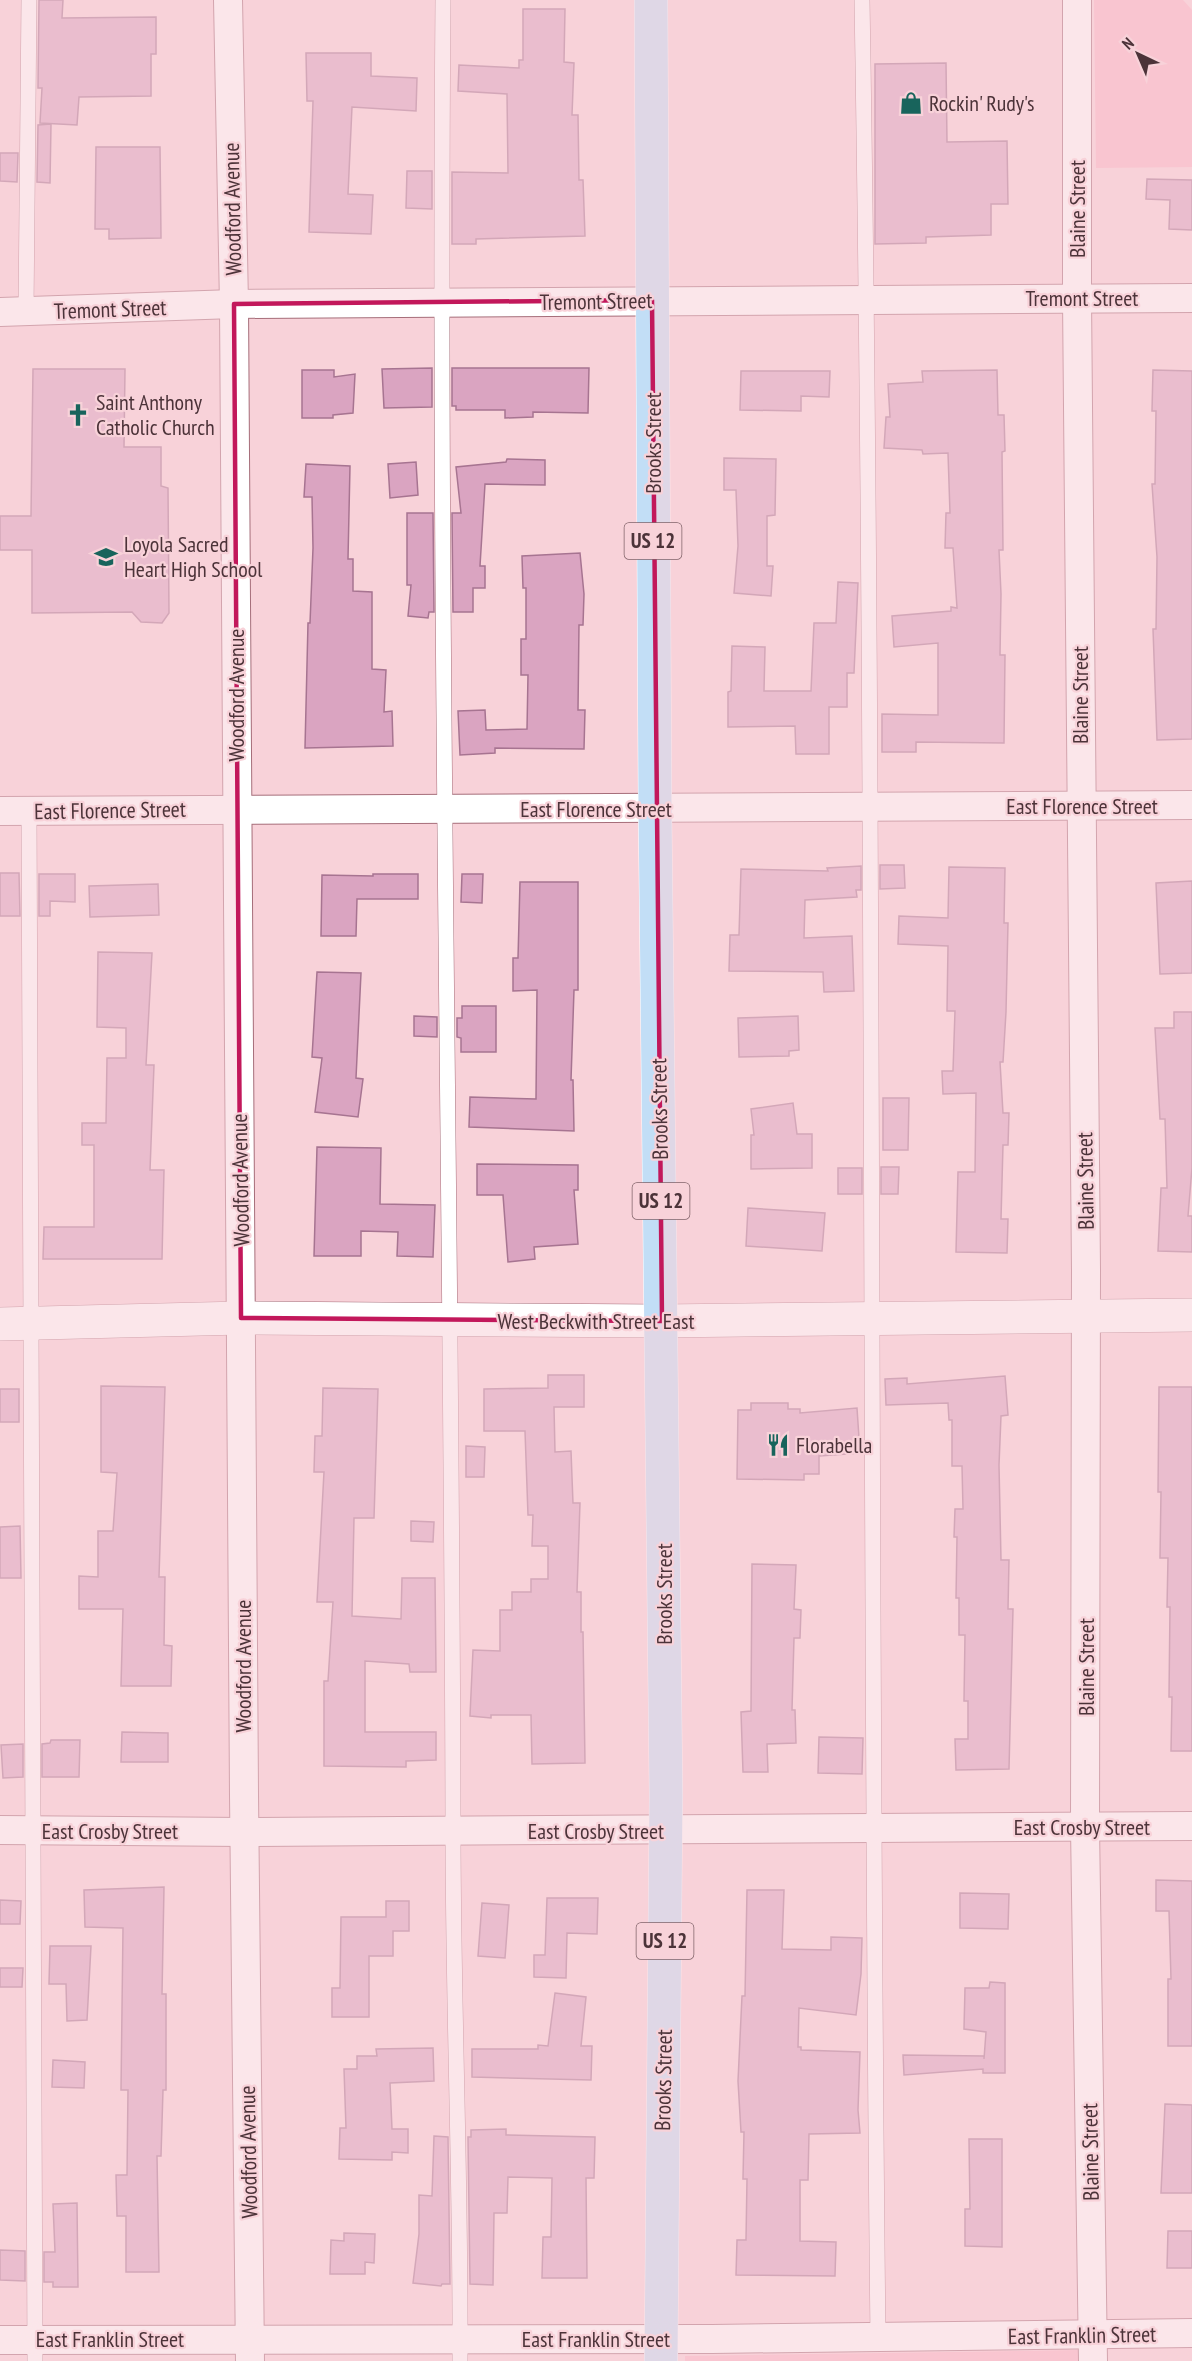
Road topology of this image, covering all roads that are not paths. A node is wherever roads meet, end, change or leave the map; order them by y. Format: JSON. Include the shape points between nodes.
{"nodes":[{"id":1,"x":29,"y":0,"type":"edge"},
{"id":2,"x":228,"y":0,"type":"edge"},
{"id":3,"x":444,"y":0,"type":"edge"},
{"id":4,"x":651,"y":0,"type":"edge"},
{"id":5,"x":862,"y":0,"type":"edge"},
{"id":6,"x":1077,"y":0,"type":"edge"},
{"id":7,"x":1077,"y":298,"type":"junction"},
{"id":8,"x":1192,"y":298,"type":"edge"},
{"id":9,"x":867,"y":299,"type":"junction"},
{"id":10,"x":652,"y":300,"type":"junction"},
{"id":11,"x":441,"y":303,"type":"junction"},
{"id":12,"x":234,"y":304,"type":"junction"},
{"id":13,"x":13,"y":312,"type":"edge"},
{"id":14,"x":1081,"y":806,"type":"junction"},
{"id":15,"x":1192,"y":806,"type":"edge"},
{"id":16,"x":871,"y":807,"type":"junction"},
{"id":17,"x":236,"y":809,"type":"junction"},
{"id":18,"x":445,"y":809,"type":"junction"},
{"id":19,"x":655,"y":809,"type":"junction"},
{"id":20,"x":0,"y":811,"type":"edge"},
{"id":21,"x":29,"y":811,"type":"junction"},
{"id":22,"x":1192,"y":1315,"type":"edge"},
{"id":23,"x":1086,"y":1316,"type":"junction"},
{"id":24,"x":241,"y":1318,"type":"junction"},
{"id":25,"x":872,"y":1320,"type":"junction"},
{"id":26,"x":451,"y":1321,"type":"junction"},
{"id":27,"x":663,"y":1321,"type":"junction"},
{"id":28,"x":14,"y":1323,"type":"edge"},
{"id":29,"x":1192,"y":1826,"type":"edge"},
{"id":30,"x":1085,"y":1827,"type":"junction"},
{"id":31,"x":873,"y":1829,"type":"junction"},
{"id":32,"x":0,"y":1830,"type":"edge"},
{"id":33,"x":33,"y":1831,"type":"junction"},
{"id":34,"x":666,"y":1831,"type":"junction"},
{"id":35,"x":244,"y":1832,"type":"junction"},
{"id":36,"x":453,"y":1832,"type":"junction"},
{"id":37,"x":1192,"y":2333,"type":"edge"},
{"id":38,"x":878,"y":2338,"type":"junction"},
{"id":39,"x":0,"y":2340,"type":"edge"},
{"id":40,"x":1093,"y":2348,"type":"edge"},
{"id":41,"x":250,"y":2349,"type":"edge"},
{"id":42,"x":35,"y":2350,"type":"edge"},
{"id":43,"x":460,"y":2350,"type":"edge"},
{"id":44,"x":661,"y":2350,"type":"edge"}],
"edges":[{"from":1,"to":13,"type":"lane"},
{"from":2,"to":12,"type":"street","name":"Woodford Avenue"},
{"from":3,"to":11,"type":"lane"},
{"from":4,"to":10,"type":"highway","name":"Brooks Street","number":"US 12"},
{"from":5,"to":9,"type":"lane"},
{"from":6,"to":7,"type":"street","name":"Blaine Street"},
{"from":7,"to":8,"type":"street","name":"Tremont Street"},
{"from":7,"to":9,"type":"street","name":"Tremont Street"},
{"from":7,"to":14,"type":"street","name":"Blaine Street"},
{"from":9,"to":10,"type":"street","name":"Tremont Street"},
{"from":9,"to":16,"type":"lane"},
{"from":10,"to":11,"type":"street","name":"Tremont Street"},
{"from":10,"to":19,"type":"highway","name":"Brooks Street","number":"US 12"},
{"from":11,"to":12,"type":"street","name":"Tremont Street"},
{"from":11,"to":18,"type":"lane"},
{"from":12,"to":13,"type":"street","name":"Tremont Street"},
{"from":12,"to":17,"type":"street","name":"Woodford Avenue"},
{"from":14,"to":15,"type":"street","name":"East Florence Street"},
{"from":14,"to":16,"type":"street","name":"East Florence Street"},
{"from":14,"to":23,"type":"street","name":"Blaine Street"},
{"from":16,"to":19,"type":"street","name":"East Florence Street"},
{"from":16,"to":25,"type":"lane"},
{"from":17,"to":18,"type":"street","name":"East Florence Street"},
{"from":17,"to":21,"type":"street","name":"East Florence Street"},
{"from":17,"to":24,"type":"street","name":"Woodford Avenue"},
{"from":18,"to":19,"type":"street","name":"East Florence Street"},
{"from":18,"to":26,"type":"lane"},
{"from":19,"to":27,"type":"highway","name":"Brooks Street","number":"US 12"},
{"from":20,"to":21,"type":"street","name":"East Florence Street"},
{"from":21,"to":28,"type":"lane"},
{"from":22,"to":23,"type":"street","name":"West Beckwith Street East"},
{"from":23,"to":25,"type":"street","name":"West Beckwith Street East"},
{"from":23,"to":30,"type":"street","name":"Blaine Street"},
{"from":24,"to":26,"type":"street","name":"West Beckwith Street East"},
{"from":24,"to":28,"type":"street","name":"West Beckwith Street East"},
{"from":24,"to":35,"type":"street","name":"Woodford Avenue"},
{"from":25,"to":27,"type":"street","name":"West Beckwith Street East"},
{"from":25,"to":31,"type":"lane"},
{"from":26,"to":27,"type":"street","name":"West Beckwith Street East"},
{"from":26,"to":36,"type":"lane"},
{"from":27,"to":34,"type":"highway","name":"Brooks Street","number":"US 12"},
{"from":28,"to":33,"type":"lane"},
{"from":29,"to":30,"type":"street","name":"East Crosby Street"},
{"from":30,"to":31,"type":"street","name":"East Crosby Street"},
{"from":30,"to":40,"type":"street","name":"Blaine Street"},
{"from":31,"to":34,"type":"street","name":"East Crosby Street"},
{"from":31,"to":38,"type":"lane"},
{"from":32,"to":33,"type":"street","name":"East Crosby Street"},
{"from":33,"to":35,"type":"street","name":"East Crosby Street"},
{"from":33,"to":42,"type":"lane"},
{"from":34,"to":36,"type":"street","name":"East Crosby Street"},
{"from":34,"to":44,"type":"highway","name":"Brooks Street","number":"US 12"},
{"from":35,"to":36,"type":"street","name":"East Crosby Street"},
{"from":35,"to":41,"type":"street","name":"Woodford Avenue"},
{"from":36,"to":43,"type":"lane"},
{"from":37,"to":40,"type":"street","name":"East Franklin Street"},
{"from":38,"to":40,"type":"street","name":"East Franklin Street"},
{"from":38,"to":44,"type":"street","name":"East Franklin Street"},
{"from":39,"to":42,"type":"street","name":"East Franklin Street"},
{"from":41,"to":42,"type":"street","name":"East Franklin Street"},
{"from":41,"to":43,"type":"street","name":"East Franklin Street"},
{"from":43,"to":44,"type":"street","name":"East Franklin Street"}]}
